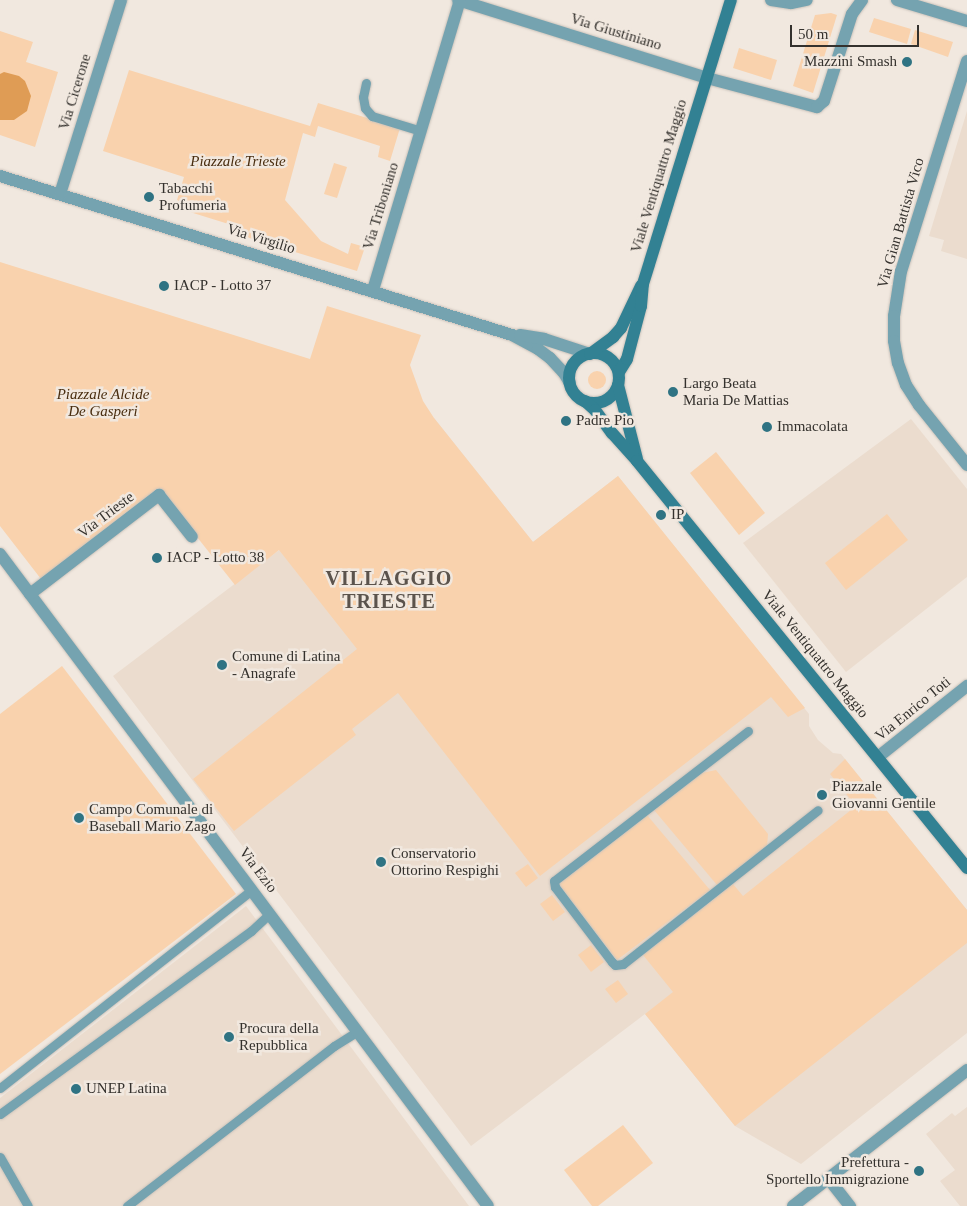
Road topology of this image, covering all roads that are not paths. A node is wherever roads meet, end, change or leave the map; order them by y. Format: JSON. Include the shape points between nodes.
{"nodes":[{"id":1,"x":121,"y":0,"type":"edge"},
{"id":2,"x":459,"y":0,"type":"edge"},
{"id":3,"x":731,"y":0,"type":"edge"},
{"id":4,"x":771,"y":0,"type":"edge"},
{"id":5,"x":807,"y":0,"type":"edge"},
{"id":6,"x":862,"y":0,"type":"edge"},
{"id":7,"x":897,"y":0,"type":"edge"},
{"id":8,"x":967,"y":21,"type":"edge"},
{"id":9,"x":967,"y":61,"type":"edge"},
{"id":10,"x":707,"y":78,"type":"junction"},
{"id":11,"x":366,"y":83,"type":"dead end"},
{"id":12,"x":421,"y":131,"type":"junction"},
{"id":13,"x":0,"y":176,"type":"edge"},
{"id":14,"x":60,"y":194,"type":"junction"},
{"id":15,"x":643,"y":284,"type":"junction"},
{"id":16,"x":373,"y":290,"type":"junction"},
{"id":17,"x":512,"y":334,"type":"junction"},
{"id":18,"x":590,"y":354,"type":"junction"},
{"id":19,"x":618,"y":379,"type":"junction"},
{"id":20,"x":570,"y":383,"type":"junction"},
{"id":21,"x":585,"y":401,"type":"junction"},
{"id":22,"x":637,"y":461,"type":"junction"},
{"id":23,"x":967,"y":465,"type":"edge"},
{"id":24,"x":192,"y":537,"type":"dead end"},
{"id":25,"x":0,"y":554,"type":"edge"},
{"id":26,"x":30,"y":594,"type":"junction"},
{"id":27,"x":967,"y":686,"type":"edge"},
{"id":28,"x":748,"y":730,"type":"dead end"},
{"id":29,"x":878,"y":757,"type":"junction"},
{"id":30,"x":818,"y":810,"type":"dead end"},
{"id":31,"x":967,"y":868,"type":"edge"},
{"id":32,"x":252,"y":890,"type":"junction"},
{"id":33,"x":270,"y":913,"type":"junction"},
{"id":34,"x":358,"y":1031,"type":"junction"},
{"id":35,"x":967,"y":1070,"type":"edge"},
{"id":36,"x":0,"y":1088,"type":"edge"},
{"id":37,"x":0,"y":1114,"type":"edge"},
{"id":38,"x":0,"y":1157,"type":"edge"},
{"id":39,"x":828,"y":1178,"type":"junction"},
{"id":40,"x":28,"y":1206,"type":"edge"},
{"id":41,"x":128,"y":1206,"type":"edge"},
{"id":42,"x":488,"y":1206,"type":"edge"},
{"id":43,"x":792,"y":1206,"type":"edge"},
{"id":44,"x":850,"y":1206,"type":"edge"}],
"edges":[{"from":1,"to":14,"type":"street","name":"Via Cicerone"},
{"from":2,"to":10,"type":"street","name":"Via Giustiniano"},
{"from":2,"to":12,"type":"street","name":"Via Triboniano"},
{"from":3,"to":10,"type":"main road","name":"Viale Ventiquattro Maggio"},
{"from":4,"to":5,"type":"street","via":[[792,3]]},
{"from":6,"to":10,"type":"street","name":"Via Giustiniano","via":[[852,14],[822,105],[811,106]]},
{"from":7,"to":8,"type":"street"},
{"from":9,"to":23,"type":"street","name":"Via Gian Battista Vico","via":[[901,271],[894,341],[906,385],[918,405]]},
{"from":10,"to":15,"type":"main road","name":"Viale Ventiquattro Maggio"},
{"from":11,"to":12,"type":"lane","via":[[365,108],[372,116]]},
{"from":12,"to":16,"type":"street","name":"Via Triboniano"},
{"from":13,"to":14,"type":"street","name":"Via Virgilio"},
{"from":14,"to":16,"type":"street","name":"Via Virgilio"},
{"from":15,"to":18,"type":"main road","via":[[621,328]]},
{"from":15,"to":19,"type":"main road","via":[[641,306],[627,359]]},
{"from":16,"to":17,"type":"street","name":"Via Virgilio"},
{"from":17,"to":18,"type":"street","via":[[544,339]]},
{"from":17,"to":20,"type":"street","via":[[550,358]]},
{"from":18,"to":19,"type":"main road","via":[[611,359]]},
{"from":18,"to":20,"type":"main road","via":[[576,361]]},
{"from":19,"to":21,"type":"main road","via":[[609,398],[593,403]]},
{"from":19,"to":22,"type":"main road"},
{"from":20,"to":21,"type":"main road","via":[[573,391]]},
{"from":21,"to":22,"type":"main road"},
{"from":22,"to":29,"type":"main road","name":"Viale Ventiquattro Maggio"},
{"from":24,"to":26,"type":"street","name":"Via Trieste","via":[[160,495]]},
{"from":25,"to":26,"type":"street","name":"Via Ezio"},
{"from":26,"to":32,"type":"street","name":"Via Ezio"},
{"from":27,"to":29,"type":"street","name":"Via Enrico Toti"},
{"from":28,"to":30,"type":"lane","via":[[554,881],[555,887],[612,962],[622,964]]},
{"from":29,"to":31,"type":"main road","name":"Viale Ventiquattro Maggio"},
{"from":32,"to":33,"type":"street","name":"Via Ezio"},
{"from":32,"to":36,"type":"lane"},
{"from":33,"to":34,"type":"street","name":"Via Ezio"},
{"from":33,"to":37,"type":"lane","via":[[251,931]]},
{"from":34,"to":41,"type":"lane","via":[[334,1046]]},
{"from":34,"to":42,"type":"street","name":"Via Ezio"},
{"from":35,"to":39,"type":"street"},
{"from":38,"to":40,"type":"lane"},
{"from":39,"to":43,"type":"street"},
{"from":39,"to":44,"type":"street"}]}
